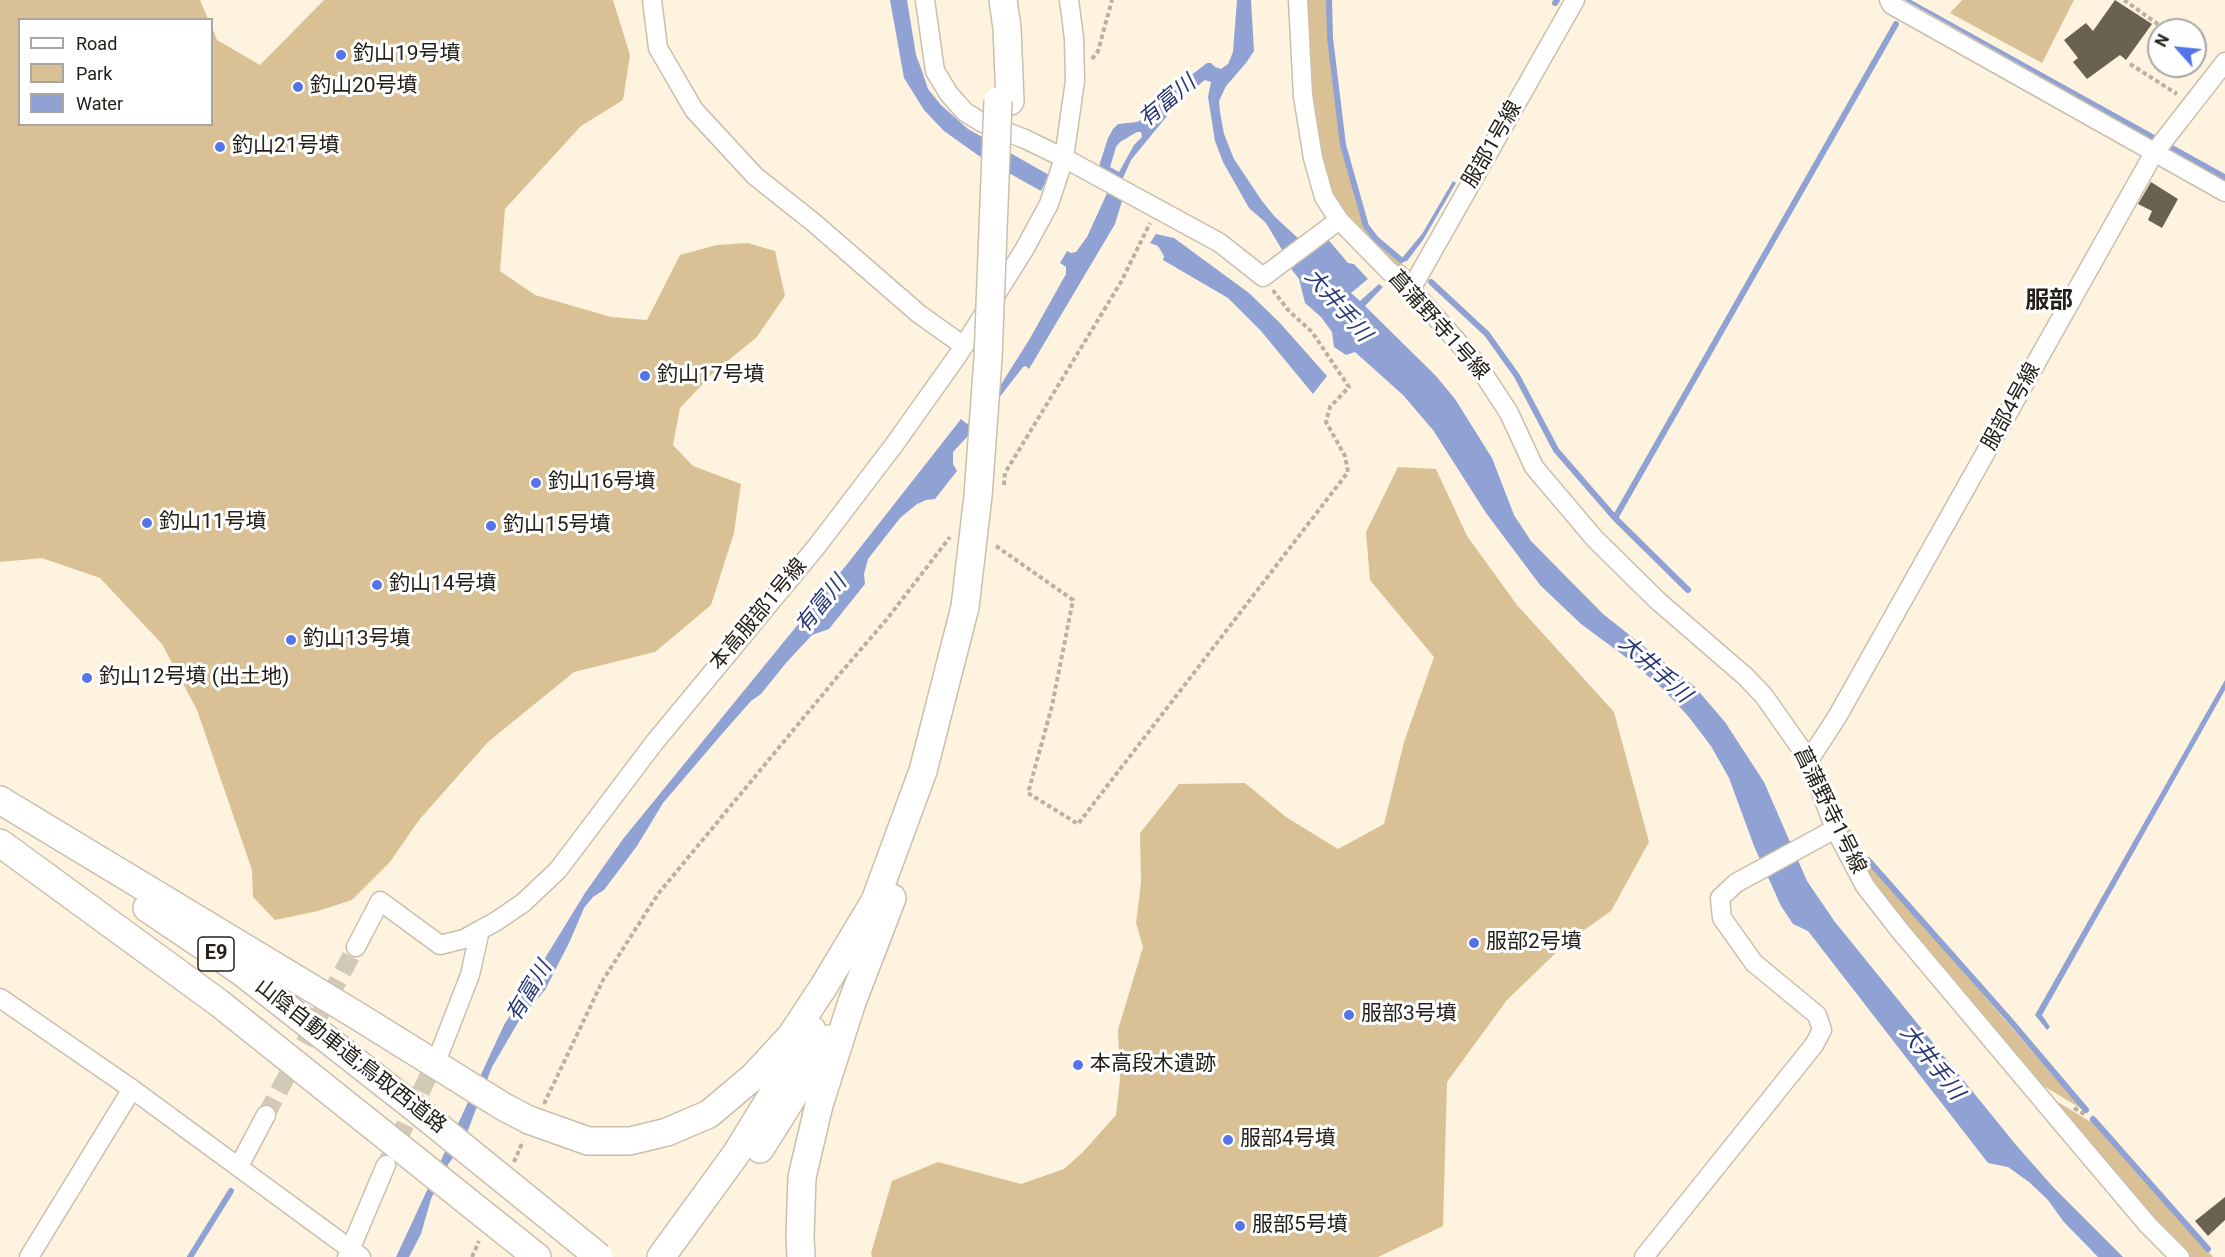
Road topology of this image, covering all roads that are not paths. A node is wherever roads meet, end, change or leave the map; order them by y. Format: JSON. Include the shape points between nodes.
{"nodes":[{"id":1,"x":652,"y":0,"type":"edge"},
{"id":2,"x":925,"y":0,"type":"edge"},
{"id":3,"x":990,"y":0,"type":"edge"},
{"id":4,"x":1003,"y":0,"type":"edge"},
{"id":5,"x":1069,"y":0,"type":"edge"},
{"id":6,"x":1298,"y":0,"type":"edge"},
{"id":7,"x":1575,"y":0,"type":"edge"},
{"id":8,"x":1888,"y":2,"type":"edge"},
{"id":9,"x":2225,"y":62,"type":"edge"},
{"id":10,"x":1004,"y":101,"type":"junction"},
{"id":11,"x":2154,"y":153,"type":"junction"},
{"id":12,"x":1070,"y":161,"type":"junction"},
{"id":13,"x":2225,"y":192,"type":"edge"},
{"id":14,"x":1335,"y":223,"type":"junction"},
{"id":15,"x":1411,"y":289,"type":"junction"},
{"id":16,"x":964,"y":346,"type":"junction"},
{"id":17,"x":971,"y":607,"type":"junction"},
{"id":18,"x":1809,"y":760,"type":"junction"},
{"id":19,"x":0,"y":800,"type":"edge"},
{"id":20,"x":0,"y":812,"type":"edge"},
{"id":21,"x":1835,"y":830,"type":"junction"},
{"id":22,"x":0,"y":843,"type":"edge"},
{"id":23,"x":875,"y":901,"type":"junction"},
{"id":24,"x":480,"y":930,"type":"junction"},
{"id":25,"x":356,"y":947,"type":"tunnel mouth"},
{"id":26,"x":0,"y":998,"type":"edge"},
{"id":27,"x":852,"y":1002,"type":"junction"},
{"id":28,"x":441,"y":1061,"type":"junction"},
{"id":29,"x":132,"y":1089,"type":"junction"},
{"id":30,"x":266,"y":1115,"type":"tunnel mouth"},
{"id":31,"x":394,"y":1157,"type":"junction"},
{"id":32,"x":239,"y":1167,"type":"junction"},
{"id":33,"x":352,"y":1254,"type":"edge"},
{"id":34,"x":29,"y":1257,"type":"edge"},
{"id":35,"x":537,"y":1257,"type":"edge"},
{"id":36,"x":599,"y":1257,"type":"edge"},
{"id":37,"x":662,"y":1257,"type":"edge"},
{"id":38,"x":684,"y":1257,"type":"edge"},
{"id":39,"x":801,"y":1257,"type":"edge"},
{"id":40,"x":1644,"y":1257,"type":"edge"},
{"id":41,"x":2180,"y":1257,"type":"edge"}],
"edges":[{"from":1,"to":16,"type":"street","via":[[658,48],[694,110],[755,176],[919,314]]},
{"from":2,"to":12,"type":"street","via":[[936,71],[949,94],[983,123]]},
{"from":3,"to":10,"type":"highway"},
{"from":4,"to":10,"type":"highway","via":[[1007,28]]},
{"from":5,"to":12,"type":"street","name":"本高服部1号線","via":[[1075,81]]},
{"from":6,"to":14,"type":"street","name":"菖蒲野寺1号線","via":[[1303,96],[1313,158]]},
{"from":7,"to":15,"type":"street","name":"服部1号線"},
{"from":8,"to":11,"type":"street"},
{"from":9,"to":11,"type":"street","name":"服部4号線"},
{"from":10,"to":17,"type":"highway","bridge":true},
{"from":11,"to":13,"type":"street"},
{"from":11,"to":18,"type":"street","name":"服部4号線","via":[[1837,717]]},
{"from":12,"to":14,"type":"street","via":[[1270,273]]},
{"from":12,"to":16,"type":"street","name":"本高服部1号線","via":[[1029,241]]},
{"from":14,"to":15,"type":"street","name":"菖蒲野寺1号線"},
{"from":15,"to":18,"type":"street","name":"菖蒲野寺1号線","via":[[1477,364],[1509,413],[1534,467],[1595,539],[1658,602],[1746,677],[1772,706]]},
{"from":16,"to":24,"type":"street","name":"本高服部1号線","via":[[816,546],[654,743],[558,870],[523,903]]},
{"from":17,"to":23,"type":"highway","via":[[923,771]]},
{"from":17,"to":27,"type":"highway","via":[[934,771],[889,909]]},
{"from":18,"to":21,"type":"street","name":"菖蒲野寺1号線"},
{"from":19,"to":28,"type":"highway","via":[[356,1015]]},
{"from":20,"to":36,"type":"highway","name":"山陰自動車道;鳥取西道路","number":"E9","bridge":true,"via":[[239,970]]},
{"from":21,"to":40,"type":"street","via":[[1736,883],[1720,898],[1722,918],[1754,963],[1817,1015],[1822,1030]]},
{"from":21,"to":41,"type":"street","name":"菖蒲野寺1号線","via":[[1865,886],[1900,932],[2148,1225]]},
{"from":22,"to":31,"type":"highway","name":"山陰自動車道;鳥取西道路","number":"E9","via":[[219,1003]]},
{"from":23,"to":28,"type":"highway","via":[[791,1036],[754,1076],[709,1114],[667,1132],[630,1141],[588,1141],[536,1114],[504,1107]]},
{"from":23,"to":37,"type":"highway","via":[[812,1031],[736,1154]]},
{"from":24,"to":25,"type":"street","name":"本高服部1号線","via":[[440,945],[380,901]]},
{"from":24,"to":28,"type":"street","via":[[470,975]]},
{"from":26,"to":29,"type":"street"},
{"from":27,"to":38,"type":"highway","via":[[783,1115]]},
{"from":27,"to":39,"type":"highway","via":[[819,1105],[802,1177]]},
{"from":29,"to":32,"type":"street"},
{"from":29,"to":34,"type":"street"},
{"from":30,"to":32,"type":"street"},
{"from":31,"to":33,"type":"street"},
{"from":31,"to":35,"type":"highway","name":"山陰自動車道;鳥取西道路","number":"E9","via":[[486,1215]]},
{"from":32,"to":33,"type":"street"}]}
